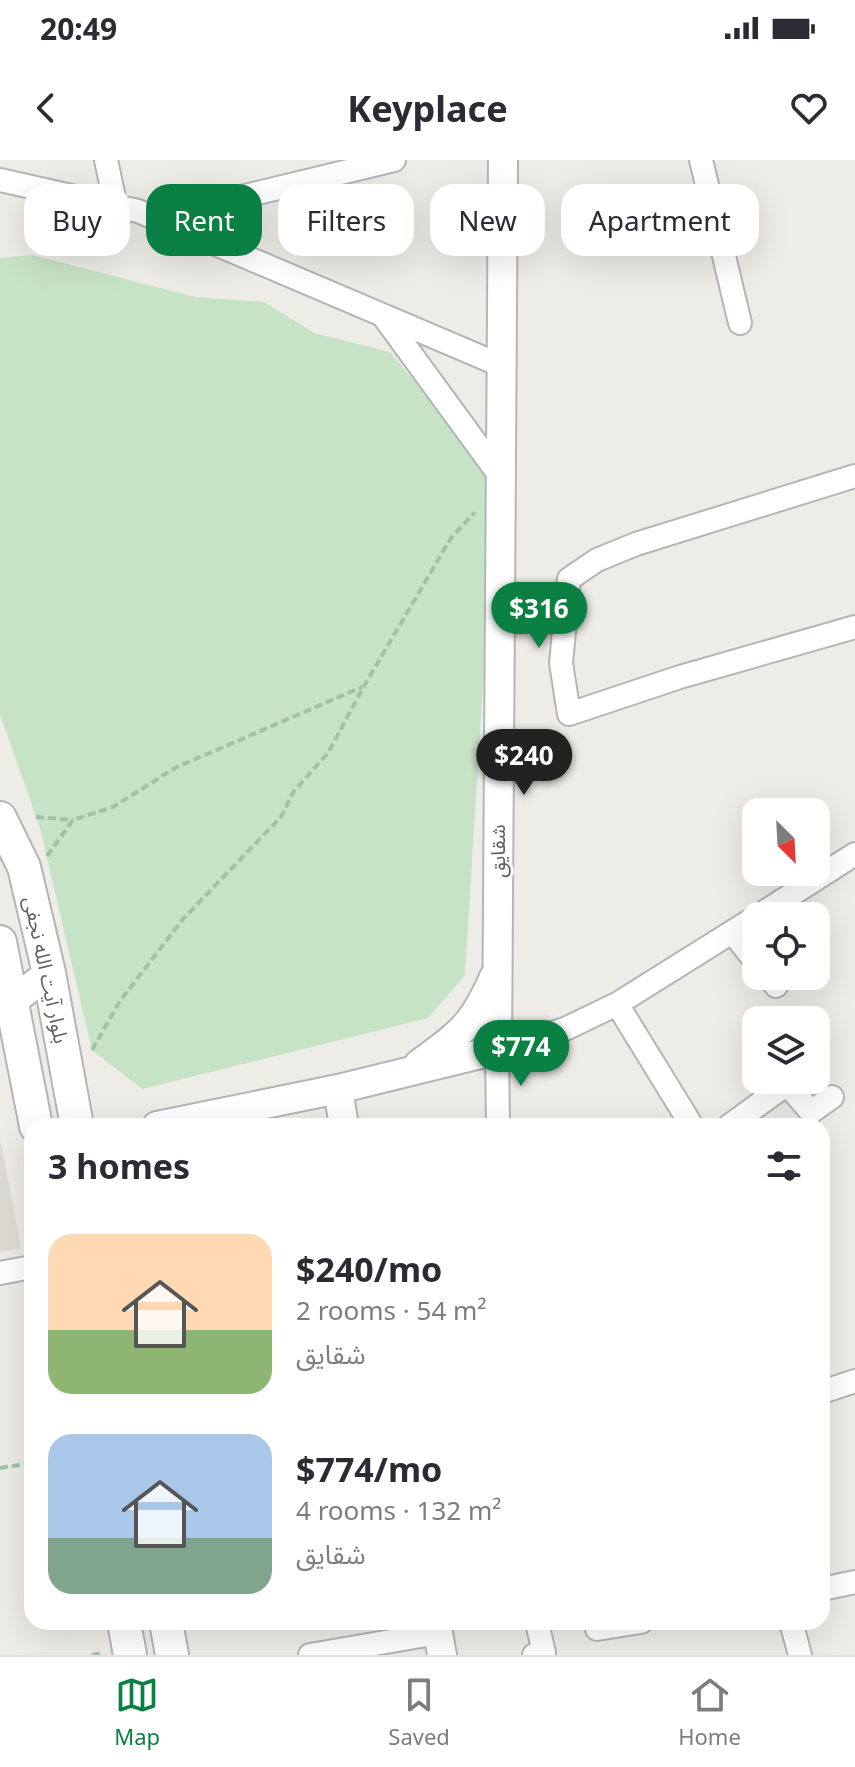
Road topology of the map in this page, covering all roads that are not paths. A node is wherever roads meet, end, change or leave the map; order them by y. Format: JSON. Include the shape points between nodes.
{"nodes":[{"id":1,"x":106,"y":160,"type":"edge"},
{"id":2,"x":394,"y":160,"type":"edge"},
{"id":3,"x":503,"y":160,"type":"edge"},
{"id":4,"x":701,"y":160,"type":"edge"},
{"id":5,"x":0,"y":180,"type":"edge"},
{"id":6,"x":111,"y":184,"type":"edge"},
{"id":7,"x":24,"y":186,"type":"edge"},
{"id":8,"x":262,"y":192,"type":"edge"},
{"id":9,"x":243,"y":256,"type":"edge"},
{"id":10,"x":384,"y":316,"type":"junction"},
{"id":11,"x":740,"y":323,"type":"dead end"},
{"id":12,"x":500,"y":365,"type":"junction"},
{"id":13,"x":855,"y":476,"type":"edge"},
{"id":14,"x":503,"y":480,"type":"junction"},
{"id":15,"x":855,"y":627,"type":"edge"},
{"id":16,"x":0,"y":818,"type":"edge"},
{"id":17,"x":855,"y":854,"type":"edge"},
{"id":18,"x":779,"y":902,"type":"edge"},
{"id":19,"x":742,"y":926,"type":"edge"},
{"id":20,"x":732,"y":932,"type":"junction"},
{"id":21,"x":742,"y":944,"type":"edge"},
{"id":22,"x":2,"y":955,"type":"edge"},
{"id":23,"x":498,"y":969,"type":"junction"},
{"id":24,"x":49,"y":973,"type":"junction"},
{"id":25,"x":6,"y":1002,"type":"edge"},
{"id":26,"x":617,"y":1004,"type":"junction"},
{"id":27,"x":497,"y":1050,"type":"junction"},
{"id":28,"x":409,"y":1072,"type":"junction"},
{"id":29,"x":338,"y":1089,"type":"junction"},
{"id":30,"x":832,"y":1097,"type":"dead end"},
{"id":31,"x":34,"y":1118,"type":"edge"},
{"id":32,"x":76,"y":1118,"type":"edge"},
{"id":33,"x":203,"y":1118,"type":"edge"},
{"id":34,"x":343,"y":1118,"type":"edge"},
{"id":35,"x":498,"y":1118,"type":"edge"},
{"id":36,"x":687,"y":1118,"type":"edge"},
{"id":37,"x":740,"y":1118,"type":"edge"},
{"id":38,"x":24,"y":1268,"type":"edge"},
{"id":39,"x":0,"y":1273,"type":"edge"},
{"id":40,"x":855,"y":1381,"type":"edge"},
{"id":41,"x":830,"y":1389,"type":"edge"},
{"id":42,"x":855,"y":1582,"type":"edge"},
{"id":43,"x":830,"y":1587,"type":"edge"},
{"id":44,"x":125,"y":1630,"type":"edge"},
{"id":45,"x":167,"y":1630,"type":"edge"},
{"id":46,"x":539,"y":1630,"type":"edge"},
{"id":47,"x":793,"y":1630,"type":"edge"},
{"id":48,"x":438,"y":1637,"type":"edge"},
{"id":49,"x":130,"y":1655,"type":"edge"},
{"id":50,"x":172,"y":1655,"type":"edge"},
{"id":51,"x":310,"y":1655,"type":"edge"},
{"id":52,"x":534,"y":1655,"type":"edge"},
{"id":53,"x":800,"y":1655,"type":"edge"}],
"edges":[{"from":1,"to":6,"type":"street"},
{"from":2,"to":8,"type":"street"},
{"from":3,"to":12,"type":"street","name":"شقایق"},
{"from":4,"to":11,"type":"street"},
{"from":5,"to":7,"type":"street"},
{"from":9,"to":10,"type":"street"},
{"from":10,"to":12,"type":"street"},
{"from":10,"to":14,"type":"street"},
{"from":12,"to":14,"type":"street","name":"شقایق"},
{"from":13,"to":15,"type":"street","via":[[636,544],[569,579],[561,663],[569,714]]},
{"from":14,"to":23,"type":"street","name":"شقایق"},
{"from":16,"to":24,"type":"main road","name":"بلوار آیت الله نجفی","via":[[24,867]]},
{"from":17,"to":18,"type":"street"},
{"from":19,"to":20,"type":"street"},
{"from":20,"to":21,"type":"street"},
{"from":20,"to":26,"type":"street"},
{"from":22,"to":24,"type":"street"},
{"from":22,"to":25,"type":"main road","name":"بلوار آیت الله نجفی"},
{"from":23,"to":27,"type":"street","name":"شقایق"},
{"from":23,"to":28,"type":"street","via":[[464,1031]]},
{"from":24,"to":25,"type":"street"},
{"from":24,"to":32,"type":"main road","name":"بلوار آیت الله نجفی"},
{"from":25,"to":31,"type":"main road","name":"بلوار آیت الله نجفی"},
{"from":26,"to":27,"type":"street","via":[[565,1029]]},
{"from":26,"to":36,"type":"street"},
{"from":27,"to":28,"type":"street"},
{"from":27,"to":35,"type":"street"},
{"from":28,"to":29,"type":"street"},
{"from":29,"to":33,"type":"street"},
{"from":29,"to":34,"type":"street"},
{"from":30,"to":37,"type":"street","via":[[811,1112],[787,1084]]},
{"from":38,"to":39,"type":"street"},
{"from":40,"to":41,"type":"street"},
{"from":42,"to":43,"type":"street"},
{"from":44,"to":49,"type":"main road"},
{"from":45,"to":50,"type":"main road"},
{"from":46,"to":52,"type":"street","via":[[544,1653]]},
{"from":47,"to":53,"type":"street"},
{"from":48,"to":51,"type":"street"}]}
